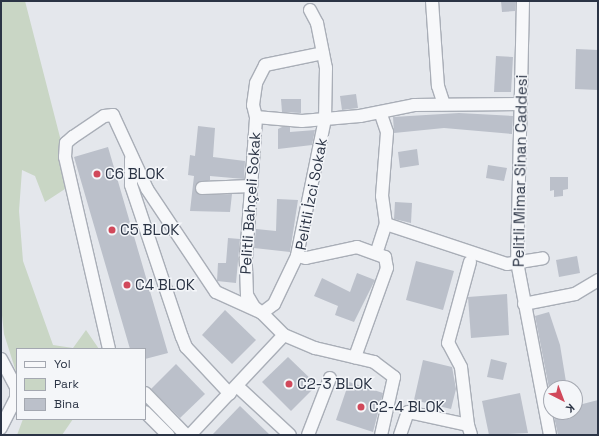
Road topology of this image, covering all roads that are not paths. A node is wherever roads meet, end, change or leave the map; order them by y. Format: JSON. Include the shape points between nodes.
{"nodes":[{"id":1,"x":432,"y":1,"type":"edge"},
{"id":2,"x":523,"y":1,"type":"edge"},
{"id":3,"x":310,"y":10,"type":"dead end"},
{"id":4,"x":323,"y":53,"type":"junction"},
{"id":5,"x":444,"y":104,"type":"junction"},
{"id":6,"x":521,"y":104,"type":"junction"},
{"id":7,"x":380,"y":112,"type":"junction"},
{"id":8,"x":256,"y":117,"type":"junction"},
{"id":9,"x":325,"y":119,"type":"junction"},
{"id":10,"x":131,"y":159,"type":"junction"},
{"id":11,"x":251,"y":186,"type":"junction"},
{"id":12,"x":202,"y":188,"type":"dead end"},
{"id":13,"x":386,"y":224,"type":"junction"},
{"id":14,"x":376,"y":251,"type":"junction"},
{"id":15,"x":297,"y":256,"type":"junction"},
{"id":16,"x":543,"y":258,"type":"dead end"},
{"id":17,"x":470,"y":262,"type":"dead end"},
{"id":18,"x":517,"y":262,"type":"junction"},
{"id":19,"x":598,"y":280,"type":"edge"},
{"id":20,"x":524,"y":304,"type":"junction"},
{"id":21,"x":262,"y":313,"type":"junction"},
{"id":22,"x":284,"y":335,"type":"junction"},
{"id":23,"x":109,"y":348,"type":"edge"},
{"id":24,"x":355,"y":357,"type":"junction"},
{"id":25,"x":1,"y":359,"type":"edge"},
{"id":26,"x":330,"y":378,"type":"dead end"},
{"id":27,"x":234,"y":390,"type":"junction"},
{"id":28,"x":146,"y":394,"type":"edge"},
{"id":29,"x":146,"y":413,"type":"edge"},
{"id":30,"x":1,"y":428,"type":"edge"},
{"id":31,"x":469,"y":430,"type":"edge"},
{"id":32,"x":168,"y":435,"type":"edge"},
{"id":33,"x":186,"y":435,"type":"edge"},
{"id":34,"x":190,"y":435,"type":"edge"},
{"id":35,"x":290,"y":435,"type":"edge"},
{"id":36,"x":308,"y":435,"type":"edge"},
{"id":37,"x":381,"y":435,"type":"edge"},
{"id":38,"x":400,"y":435,"type":"edge"},
{"id":39,"x":550,"y":435,"type":"edge"}],
"edges":[{"from":1,"to":5,"type":"street","via":[[438,86]]},
{"from":2,"to":6,"type":"street","name":"Pelitli Mimar Sinan Caddesi"},
{"from":3,"to":4,"type":"street","name":"Pelitli İzci Sokak"},
{"from":4,"to":8,"type":"street","via":[[265,65],[256,84],[253,105]]},
{"from":4,"to":9,"type":"street","name":"Pelitli İzci Sokak"},
{"from":5,"to":6,"type":"street","name":"Pelitli Bahçeli Sokak"},
{"from":5,"to":7,"type":"street","name":"Pelitli Bahçeli Sokak","via":[[414,105]]},
{"from":6,"to":18,"type":"street","name":"Pelitli Mimar Sinan Caddesi"},
{"from":7,"to":9,"type":"street","name":"Pelitli Bahçeli Sokak"},
{"from":7,"to":13,"type":"street","via":[[387,132],[382,196]]},
{"from":8,"to":9,"type":"street","name":"Pelitli Bahçeli Sokak"},
{"from":8,"to":11,"type":"street","name":"Pelitli Bahçeli Sokak"},
{"from":9,"to":15,"type":"street","name":"Pelitli İzci Sokak"},
{"from":10,"to":21,"type":"street","via":[[201,275],[216,292]]},
{"from":10,"to":23,"type":"street","via":[[113,114],[104,116],[66,143],[65,157],[78,224],[102,307]]},
{"from":10,"to":27,"type":"street","via":[[131,185],[186,347]]},
{"from":11,"to":12,"type":"street"},
{"from":11,"to":21,"type":"street","name":"Pelitli Bahçeli Sokak","via":[[246,283],[249,301]]},
{"from":13,"to":14,"type":"street"},
{"from":13,"to":18,"type":"street","via":[[472,254],[507,264]]},
{"from":14,"to":15,"type":"street","name":"Pelitli İzci Sokak","via":[[350,247],[306,258]]},
{"from":14,"to":24,"type":"street","via":[[385,257],[387,268]]},
{"from":15,"to":21,"type":"street","via":[[277,299]]},
{"from":16,"to":18,"type":"street"},
{"from":17,"to":31,"type":"street","via":[[448,343],[461,367]]},
{"from":18,"to":20,"type":"street","name":"Pelitli Mimar Sinan Caddesi"},
{"from":19,"to":20,"type":"street","via":[[575,294]]},
{"from":20,"to":39,"type":"street","name":"Pelitli Mimar Sinan Caddesi"},
{"from":21,"to":22,"type":"street","name":"Pelitli Bahçeli Sokak"},
{"from":22,"to":24,"type":"street","via":[[315,348]]},
{"from":22,"to":27,"type":"street"},
{"from":24,"to":37,"type":"street","via":[[374,362],[394,377]]},
{"from":25,"to":30,"type":"street","via":[[16,387],[16,398]]},
{"from":26,"to":36,"type":"street"},
{"from":27,"to":34,"type":"street"},
{"from":27,"to":35,"type":"street"},
{"from":28,"to":33,"type":"street"},
{"from":29,"to":32,"type":"street"},
{"from":31,"to":38,"type":"street","via":[[408,412]]}]}
